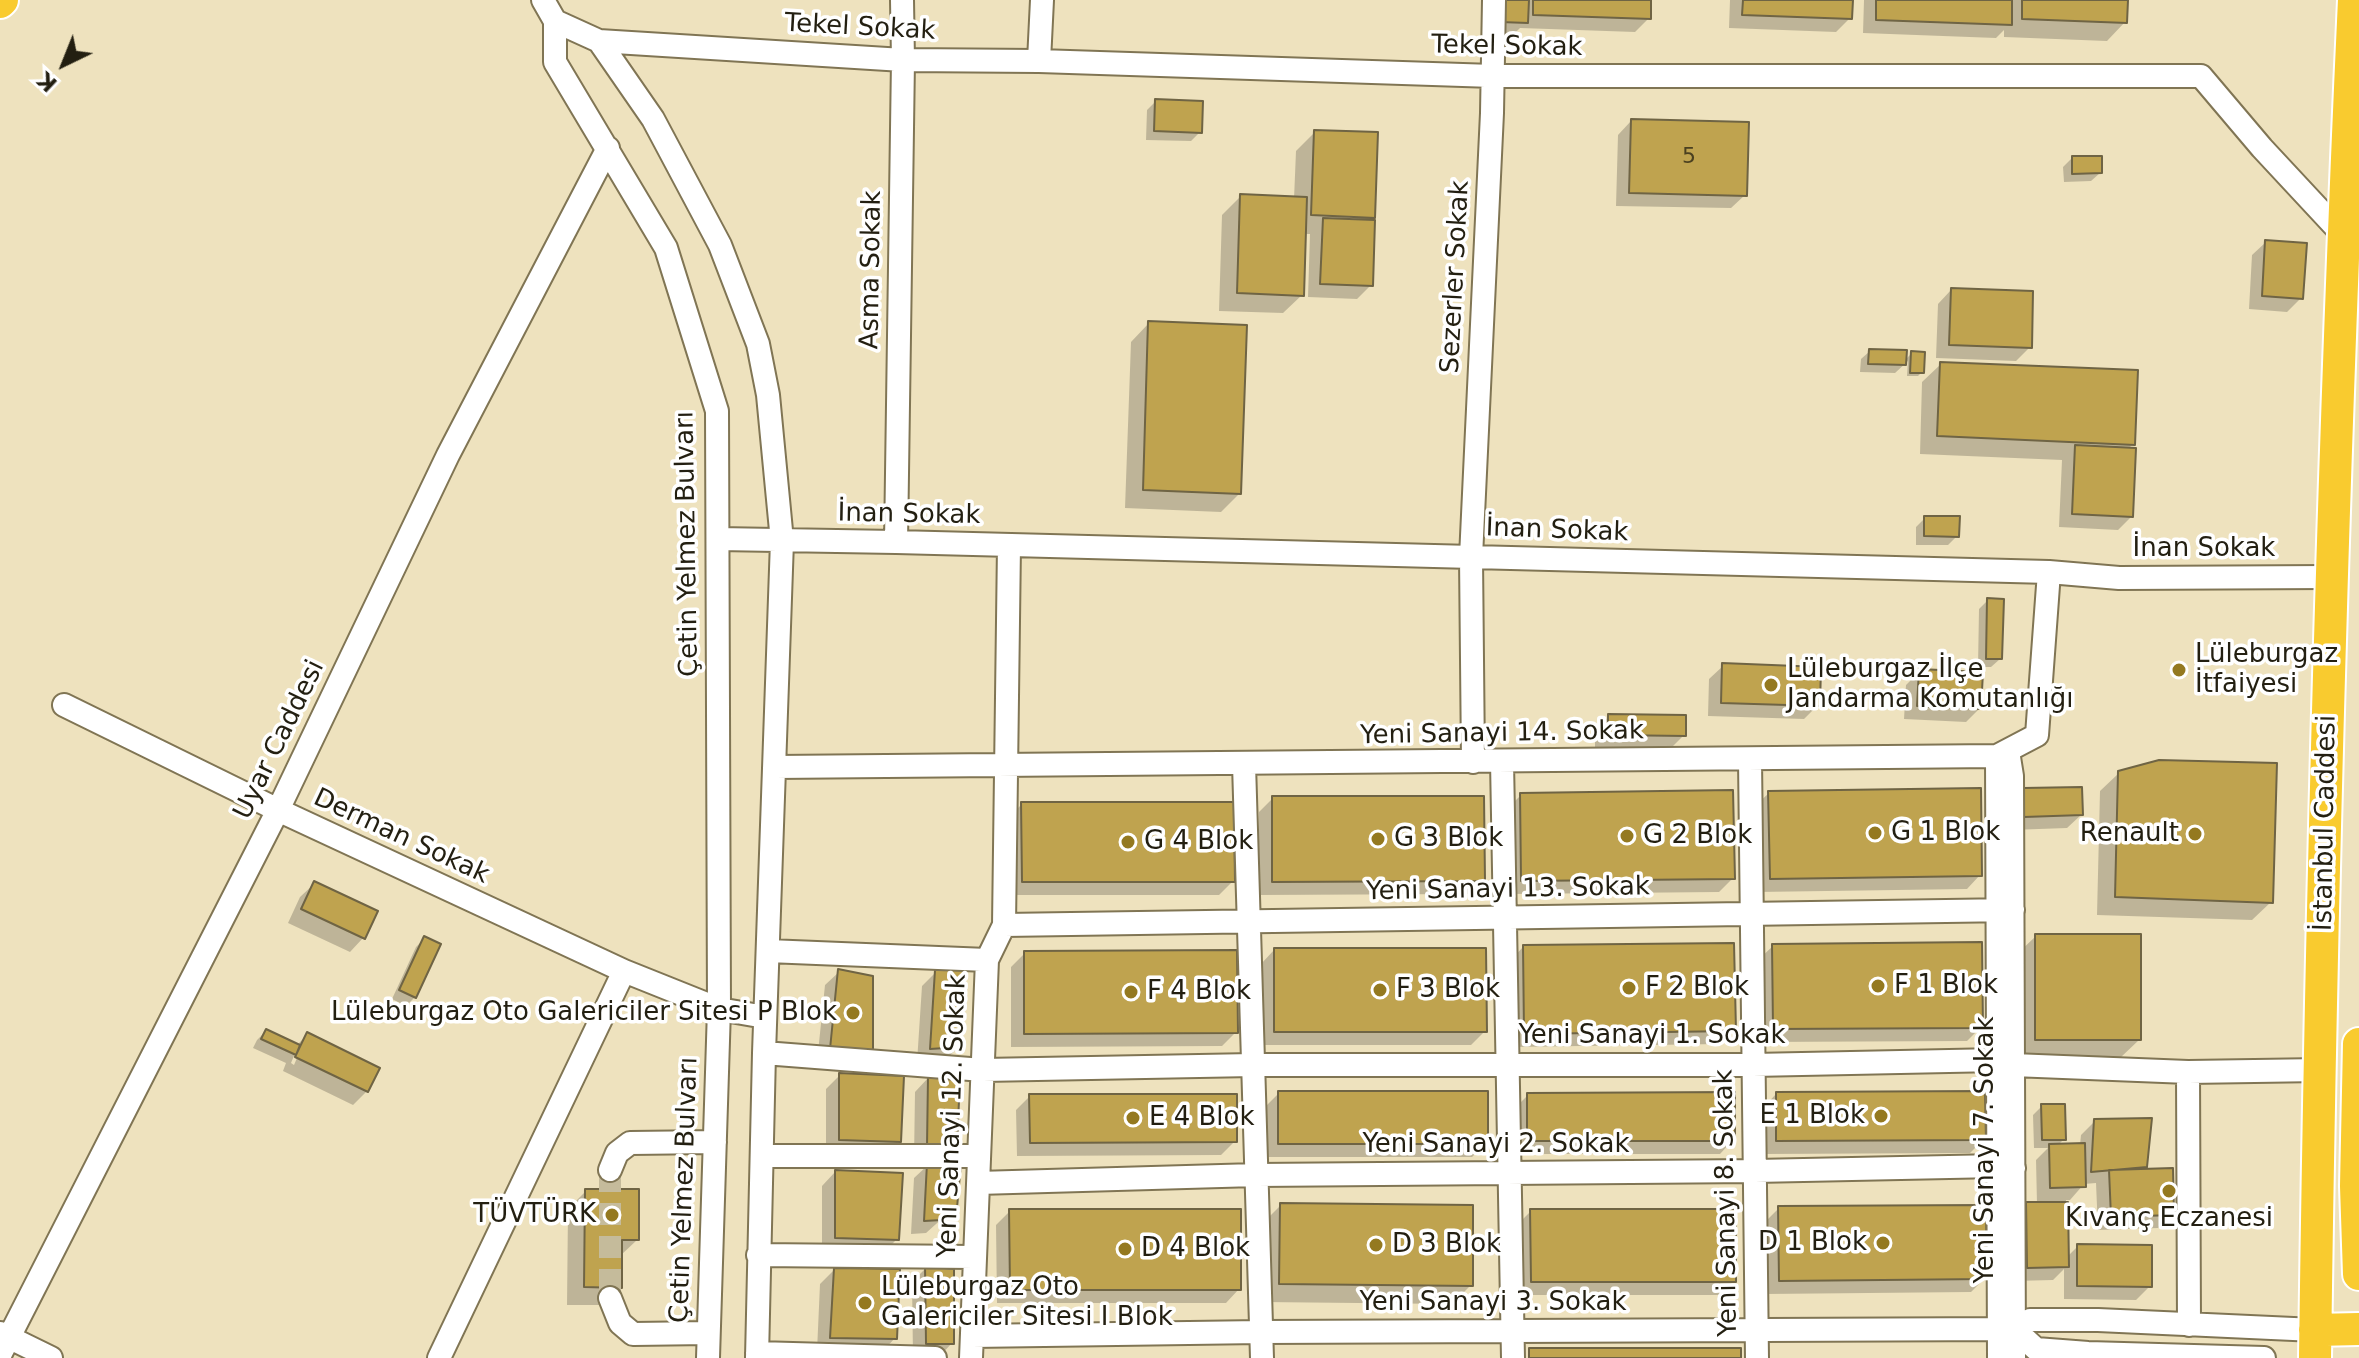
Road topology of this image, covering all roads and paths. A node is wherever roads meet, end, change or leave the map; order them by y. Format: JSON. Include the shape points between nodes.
{"nodes":[{"id":1,"x":543,"y":0,"type":"edge"},
{"id":2,"x":902,"y":0,"type":"edge"},
{"id":3,"x":1042,"y":0,"type":"edge"},
{"id":4,"x":1494,"y":0,"type":"edge"},
{"id":5,"x":2354,"y":0,"type":"edge"},
{"id":6,"x":555,"y":21,"type":"junction"},
{"id":7,"x":599,"y":41,"type":"junction"},
{"id":8,"x":903,"y":60,"type":"junction"},
{"id":9,"x":1039,"y":61,"type":"junction"},
{"id":10,"x":1493,"y":76,"type":"junction"},
{"id":11,"x":608,"y":148,"type":"junction"},
{"id":12,"x":2343,"y":235,"type":"junction"},
{"id":13,"x":718,"y":539,"type":"junction"},
{"id":14,"x":782,"y":541,"type":"junction"},
{"id":15,"x":896,"y":542,"type":"junction"},
{"id":16,"x":1009,"y":545,"type":"junction"},
{"id":17,"x":1471,"y":557,"type":"junction"},
{"id":18,"x":2049,"y":572,"type":"junction"},
{"id":19,"x":2331,"y":577,"type":"junction"},
{"id":20,"x":64,"y":705,"type":"dead end"},
{"id":21,"x":2002,"y":754,"type":"junction"},
{"id":22,"x":1750,"y":759,"type":"junction"},
{"id":23,"x":1502,"y":761,"type":"junction"},
{"id":24,"x":1473,"y":762,"type":"junction"},
{"id":25,"x":1007,"y":764,"type":"junction"},
{"id":26,"x":1244,"y":764,"type":"junction"},
{"id":27,"x":775,"y":767,"type":"junction"},
{"id":28,"x":278,"y":810,"type":"junction"},
{"id":29,"x":2005,"y":910,"type":"junction"},
{"id":30,"x":1752,"y":915,"type":"junction"},
{"id":31,"x":1504,"y":918,"type":"junction"},
{"id":32,"x":1249,"y":922,"type":"junction"},
{"id":33,"x":1004,"y":925,"type":"junction"},
{"id":34,"x":768,"y":951,"type":"junction"},
{"id":35,"x":987,"y":960,"type":"junction"},
{"id":36,"x":624,"y":971,"type":"junction"},
{"id":37,"x":719,"y":1009,"type":"junction"},
{"id":38,"x":765,"y":1017,"type":"junction"},
{"id":39,"x":2359,"y":1044,"type":"edge"},
{"id":40,"x":764,"y":1053,"type":"junction"},
{"id":41,"x":2006,"y":1062,"type":"junction"},
{"id":42,"x":1253,"y":1065,"type":"junction"},
{"id":43,"x":1507,"y":1065,"type":"junction"},
{"id":44,"x":1753,"y":1065,"type":"junction"},
{"id":45,"x":983,"y":1070,"type":"junction"},
{"id":46,"x":2321,"y":1070,"type":"junction"},
{"id":47,"x":2188,"y":1072,"type":"junction"},
{"id":48,"x":715,"y":1142,"type":"junction"},
{"id":49,"x":763,"y":1156,"type":"junction"},
{"id":50,"x":979,"y":1156,"type":"junction"},
{"id":51,"x":2006,"y":1167,"type":"junction"},
{"id":52,"x":610,"y":1170,"type":"tunnel mouth"},
{"id":53,"x":1755,"y":1171,"type":"junction"},
{"id":54,"x":1509,"y":1173,"type":"junction"},
{"id":55,"x":1256,"y":1175,"type":"junction"},
{"id":56,"x":978,"y":1183,"type":"junction"},
{"id":57,"x":758,"y":1255,"type":"junction"},
{"id":58,"x":974,"y":1257,"type":"junction"},
{"id":59,"x":2359,"y":1274,"type":"edge"},
{"id":60,"x":610,"y":1298,"type":"tunnel mouth"},
{"id":61,"x":2189,"y":1325,"type":"junction"},
{"id":62,"x":2006,"y":1329,"type":"junction"},
{"id":63,"x":2359,"y":1329,"type":"edge"},
{"id":64,"x":1757,"y":1330,"type":"junction"},
{"id":65,"x":1512,"y":1331,"type":"junction"},
{"id":66,"x":1261,"y":1332,"type":"junction"},
{"id":67,"x":708,"y":1333,"type":"junction"},
{"id":68,"x":2359,"y":1340,"type":"edge"},
{"id":69,"x":3,"y":1342,"type":"edge"},
{"id":70,"x":2315,"y":1344,"type":"edge"},
{"id":71,"x":972,"y":1347,"type":"edge"},
{"id":72,"x":757,"y":1355,"type":"edge"},
{"id":73,"x":51,"y":1358,"type":"edge"},
{"id":74,"x":439,"y":1358,"type":"edge"},
{"id":75,"x":708,"y":1358,"type":"edge"},
{"id":76,"x":935,"y":1358,"type":"edge"},
{"id":77,"x":1262,"y":1358,"type":"edge"},
{"id":78,"x":1513,"y":1358,"type":"edge"},
{"id":79,"x":1757,"y":1358,"type":"edge"},
{"id":80,"x":1999,"y":1358,"type":"edge"},
{"id":81,"x":2014,"y":1358,"type":"edge"},
{"id":82,"x":2261,"y":1358,"type":"edge"},
{"id":83,"x":2358,"y":1358,"type":"edge"}],
"edges":[{"from":1,"to":6,"type":"street"},
{"from":2,"to":8,"type":"street","name":"Asma Sokak"},
{"from":3,"to":9,"type":"street"},
{"from":4,"to":10,"type":"street","name":"Sezerler Sokak"},
{"from":5,"to":12,"type":"highway","name":"İstanbul Caddesi"},
{"from":6,"to":7,"type":"street"},
{"from":6,"to":11,"type":"street","name":"Çetin Yelmez Bulvarı","via":[[555,62]]},
{"from":7,"to":8,"type":"street","name":"Tekel Sokak"},
{"from":7,"to":14,"type":"street","via":[[653,119],[720,245],[758,344]]},
{"from":8,"to":9,"type":"street","name":"Tekel Sokak"},
{"from":8,"to":15,"type":"street","name":"Asma Sokak"},
{"from":9,"to":10,"type":"street","name":"Tekel Sokak"},
{"from":10,"to":12,"type":"street","name":"Tekel Sokak","via":[[2201,76]]},
{"from":10,"to":17,"type":"street","name":"Sezerler Sokak"},
{"from":11,"to":13,"type":"street","name":"Çetin Yelmez Bulvarı","via":[[666,248],[717,411]]},
{"from":11,"to":28,"type":"street","name":"Uyar Caddesi","via":[[448,455]]},
{"from":12,"to":19,"type":"highway","name":"İstanbul Caddesi"},
{"from":13,"to":14,"type":"street","name":"İnan Sokak"},
{"from":13,"to":37,"type":"street","name":"Çetin Yelmez Bulvarı"},
{"from":14,"to":15,"type":"street","name":"İnan Sokak"},
{"from":14,"to":27,"type":"street"},
{"from":15,"to":16,"type":"street","name":"İnan Sokak"},
{"from":16,"to":17,"type":"street","name":"İnan Sokak"},
{"from":16,"to":25,"type":"street","name":"Yeni Sanayi 12. Sokak"},
{"from":17,"to":18,"type":"street","name":"İnan Sokak"},
{"from":17,"to":24,"type":"street","name":"Sezerler Sokak"},
{"from":18,"to":19,"type":"street","name":"İnan Sokak","via":[[2119,578]]},
{"from":18,"to":21,"type":"street","via":[[2037,735]]},
{"from":19,"to":46,"type":"highway","name":"İstanbul Caddesi"},
{"from":20,"to":28,"type":"street","name":"Derman Sokak"},
{"from":21,"to":22,"type":"street","name":"Yeni Sanayi 14. Sokak"},
{"from":21,"to":29,"type":"street","name":"Yeni Sanayi 7. Sokak"},
{"from":22,"to":23,"type":"street","name":"Yeni Sanayi 14. Sokak"},
{"from":22,"to":30,"type":"street","name":"Yeni Sanayi 8. Sokak"},
{"from":23,"to":24,"type":"street","name":"Yeni Sanayi 14. Sokak"},
{"from":23,"to":31,"type":"street"},
{"from":24,"to":26,"type":"street","name":"Yeni Sanayi 14. Sokak"},
{"from":25,"to":26,"type":"street","name":"Yeni Sanayi 14. Sokak"},
{"from":25,"to":27,"type":"street","name":"Yeni Sanayi 14. Sokak"},
{"from":25,"to":33,"type":"street","name":"Yeni Sanayi 12. Sokak"},
{"from":26,"to":32,"type":"street"},
{"from":27,"to":34,"type":"street"},
{"from":28,"to":36,"type":"street","name":"Derman Sokak"},
{"from":28,"to":69,"type":"street","name":"Uyar Caddesi"},
{"from":29,"to":30,"type":"street","name":"Yeni Sanayi 13. Sokak"},
{"from":29,"to":41,"type":"street","name":"Yeni Sanayi 7. Sokak"},
{"from":30,"to":31,"type":"street","name":"Yeni Sanayi 13. Sokak"},
{"from":30,"to":44,"type":"street","name":"Yeni Sanayi 8. Sokak"},
{"from":31,"to":32,"type":"street","name":"Yeni Sanayi 13. Sokak"},
{"from":31,"to":43,"type":"street"},
{"from":32,"to":33,"type":"street","name":"Yeni Sanayi 13. Sokak"},
{"from":32,"to":42,"type":"street"},
{"from":33,"to":35,"type":"street","name":"Yeni Sanayi 12. Sokak"},
{"from":34,"to":35,"type":"street"},
{"from":34,"to":38,"type":"street"},
{"from":35,"to":45,"type":"street","name":"Yeni Sanayi 12. Sokak"},
{"from":36,"to":37,"type":"street","name":"Derman Sokak"},
{"from":36,"to":74,"type":"street"},
{"from":37,"to":38,"type":"street","name":"Derman Sokak"},
{"from":37,"to":48,"type":"street","name":"Çetin Yelmez Bulvarı"},
{"from":38,"to":40,"type":"street"},
{"from":39,"to":59,"type":"highway"},
{"from":40,"to":45,"type":"street","name":"Yeni Sanayi 1. Sokak"},
{"from":40,"to":49,"type":"street"},
{"from":41,"to":44,"type":"street","name":"Yeni Sanayi 1. Sokak"},
{"from":41,"to":47,"type":"street","name":"Yeni Sanayi 1. Sokak"},
{"from":41,"to":51,"type":"street","name":"Yeni Sanayi 7. Sokak"},
{"from":42,"to":43,"type":"street","name":"Yeni Sanayi 1. Sokak"},
{"from":42,"to":45,"type":"street","name":"Yeni Sanayi 1. Sokak"},
{"from":42,"to":55,"type":"street"},
{"from":43,"to":44,"type":"street","name":"Yeni Sanayi 1. Sokak"},
{"from":43,"to":54,"type":"street"},
{"from":44,"to":53,"type":"street","name":"Yeni Sanayi 8. Sokak"},
{"from":45,"to":50,"type":"street","name":"Yeni Sanayi 12. Sokak"},
{"from":46,"to":47,"type":"street","name":"Yeni Sanayi 1. Sokak"},
{"from":46,"to":70,"type":"highway","name":"İstanbul Caddesi"},
{"from":47,"to":61,"type":"street"},
{"from":48,"to":52,"type":"street","via":[[630,1143],[617,1153]]},
{"from":48,"to":67,"type":"street","name":"Çetin Yelmez Bulvarı"},
{"from":49,"to":50,"type":"street"},
{"from":49,"to":57,"type":"street"},
{"from":50,"to":56,"type":"street","name":"Yeni Sanayi 12. Sokak"},
{"from":51,"to":53,"type":"street","name":"Yeni Sanayi 2. Sokak"},
{"from":51,"to":62,"type":"street","name":"Yeni Sanayi 7. Sokak"},
{"from":53,"to":54,"type":"street","name":"Yeni Sanayi 2. Sokak"},
{"from":53,"to":64,"type":"street","name":"Yeni Sanayi 8. Sokak"},
{"from":54,"to":55,"type":"street","name":"Yeni Sanayi 2. Sokak"},
{"from":54,"to":65,"type":"street"},
{"from":55,"to":56,"type":"street","name":"Yeni Sanayi 2. Sokak"},
{"from":55,"to":66,"type":"street"},
{"from":56,"to":58,"type":"street","name":"Yeni Sanayi 12. Sokak"},
{"from":57,"to":58,"type":"street"},
{"from":57,"to":72,"type":"street"},
{"from":58,"to":71,"type":"street","name":"Yeni Sanayi 12. Sokak"},
{"from":60,"to":67,"type":"street","via":[[620,1323],[633,1334]]},
{"from":61,"to":62,"type":"street","name":"Yeni Sanayi 3. Sokak","via":[[2030,1320]]},
{"from":61,"to":70,"type":"street","name":"Yeni Sanayi 3. Sokak"},
{"from":62,"to":64,"type":"street","name":"Yeni Sanayi 3. Sokak"},
{"from":62,"to":80,"type":"street","name":"Yeni Sanayi 7. Sokak"},
{"from":62,"to":81,"type":"street","name":"Yeni Sanayi 7. Sokak"},
{"from":62,"to":82,"type":"street","via":[[2036,1349]]},
{"from":63,"to":70,"type":"highway"},
{"from":64,"to":65,"type":"street","name":"Yeni Sanayi 3. Sokak"},
{"from":64,"to":79,"type":"street","name":"Yeni Sanayi 8. Sokak"},
{"from":65,"to":66,"type":"street","name":"Yeni Sanayi 3. Sokak"},
{"from":65,"to":78,"type":"street"},
{"from":66,"to":71,"type":"street","name":"Yeni Sanayi 3. Sokak"},
{"from":66,"to":77,"type":"street"},
{"from":67,"to":75,"type":"street","name":"Çetin Yelmez Bulvarı"},
{"from":68,"to":83,"type":"highway"},
{"from":69,"to":73,"type":"street"},
{"from":72,"to":76,"type":"street"}]}
